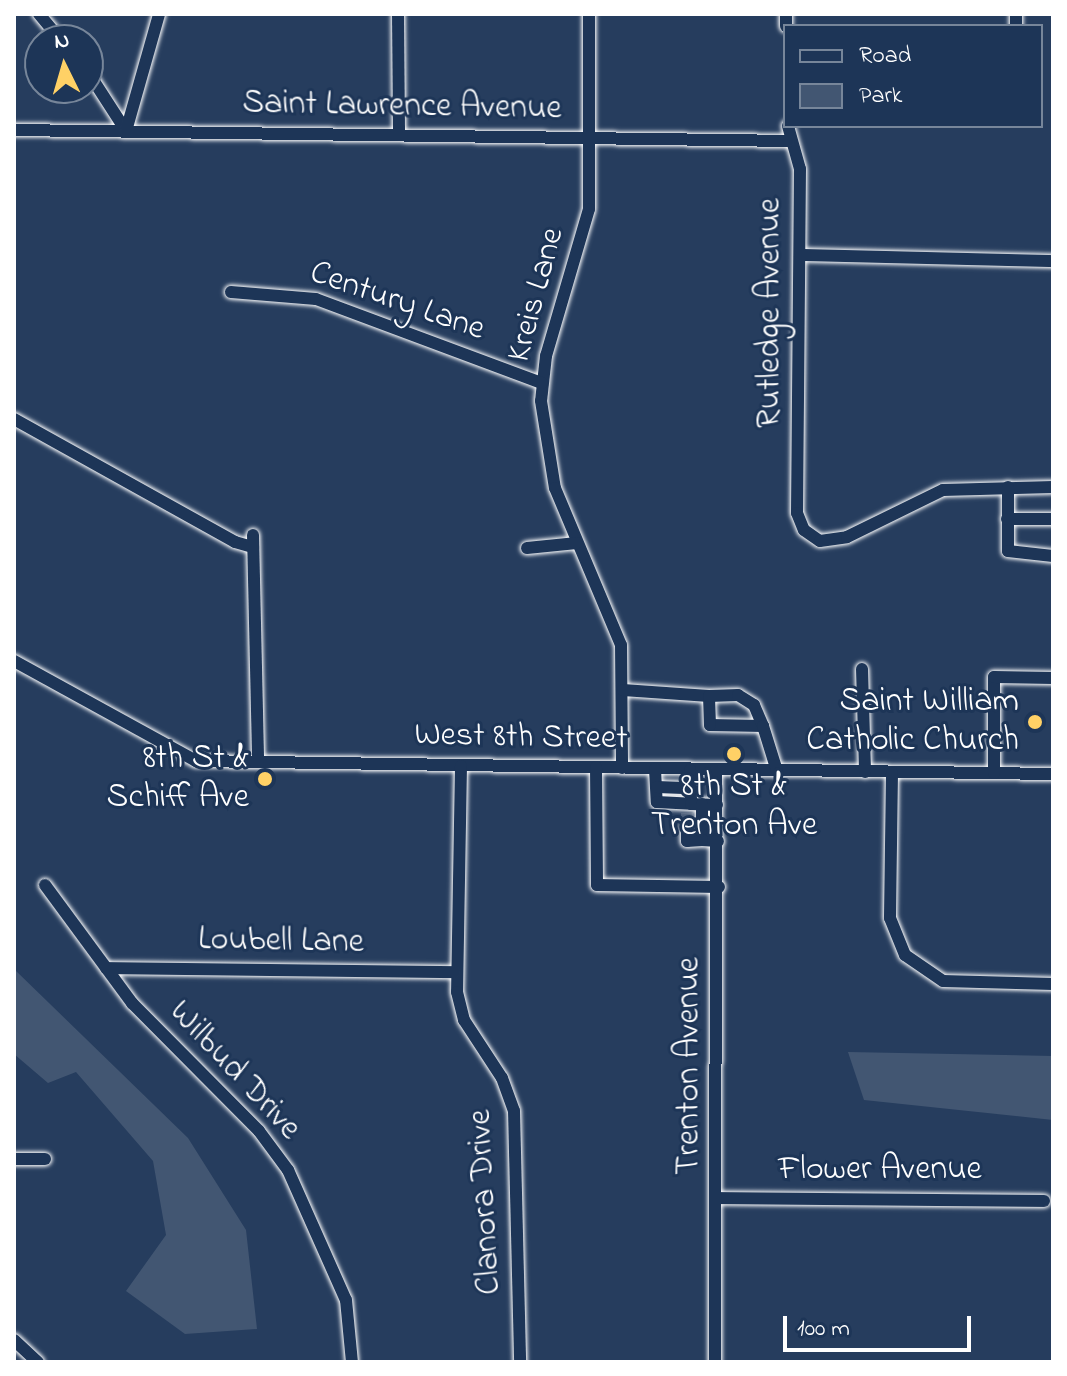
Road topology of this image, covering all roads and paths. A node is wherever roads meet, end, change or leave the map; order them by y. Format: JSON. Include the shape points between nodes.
{"nodes":[{"id":1,"x":159,"y":14,"type":"edge"},
{"id":2,"x":398,"y":14,"type":"edge"},
{"id":3,"x":589,"y":14,"type":"edge"},
{"id":4,"x":104,"y":97,"type":"edge"},
{"id":5,"x":788,"y":128,"type":"edge"},
{"id":6,"x":14,"y":130,"type":"edge"},
{"id":7,"x":126,"y":131,"type":"junction"},
{"id":8,"x":399,"y":135,"type":"junction"},
{"id":9,"x":591,"y":138,"type":"junction"},
{"id":10,"x":789,"y":141,"type":"junction"},
{"id":11,"x":800,"y":255,"type":"junction"},
{"id":12,"x":1053,"y":261,"type":"edge"},
{"id":13,"x":231,"y":292,"type":"dead end"},
{"id":14,"x":542,"y":383,"type":"junction"},
{"id":15,"x":14,"y":419,"type":"edge"},
{"id":16,"x":1008,"y":487,"type":"junction"},
{"id":17,"x":1053,"y":487,"type":"edge"},
{"id":18,"x":1007,"y":519,"type":"junction"},
{"id":19,"x":1053,"y":519,"type":"edge"},
{"id":20,"x":577,"y":543,"type":"junction"},
{"id":21,"x":527,"y":548,"type":"dead end"},
{"id":22,"x":1053,"y":556,"type":"edge"},
{"id":23,"x":14,"y":661,"type":"edge"},
{"id":24,"x":862,"y":669,"type":"dead end"},
{"id":25,"x":1053,"y":678,"type":"edge"},
{"id":26,"x":623,"y":690,"type":"junction"},
{"id":27,"x":709,"y":696,"type":"junction"},
{"id":28,"x":763,"y":726,"type":"junction"},
{"id":29,"x":258,"y":762,"type":"junction"},
{"id":30,"x":461,"y":766,"type":"junction"},
{"id":31,"x":596,"y":767,"type":"junction"},
{"id":32,"x":622,"y":768,"type":"junction"},
{"id":33,"x":655,"y":769,"type":"junction"},
{"id":34,"x":690,"y":770,"type":"junction"},
{"id":35,"x":716,"y":771,"type":"junction"},
{"id":36,"x":777,"y":771,"type":"junction"},
{"id":37,"x":865,"y":772,"type":"junction"},
{"id":38,"x":892,"y":773,"type":"junction"},
{"id":39,"x":994,"y":773,"type":"junction"},
{"id":40,"x":1053,"y":774,"type":"edge"},
{"id":41,"x":657,"y":787,"type":"junction"},
{"id":42,"x":690,"y":788,"type":"junction"},
{"id":43,"x":717,"y":805,"type":"junction"},
{"id":44,"x":691,"y":806,"type":"junction"},
{"id":45,"x":687,"y":827,"type":"dead end"},
{"id":46,"x":702,"y":840,"type":"junction"},
{"id":47,"x":718,"y":841,"type":"junction"},
{"id":48,"x":45,"y":885,"type":"dead end"},
{"id":49,"x":719,"y":887,"type":"junction"},
{"id":50,"x":106,"y":968,"type":"junction"},
{"id":51,"x":455,"y":972,"type":"junction"},
{"id":52,"x":1053,"y":984,"type":"edge"},
{"id":53,"x":14,"y":1159,"type":"edge"},
{"id":54,"x":45,"y":1159,"type":"dead end"},
{"id":55,"x":716,"y":1198,"type":"junction"},
{"id":56,"x":1044,"y":1201,"type":"dead end"},
{"id":57,"x":14,"y":1340,"type":"edge"},
{"id":58,"x":38,"y":1362,"type":"edge"},
{"id":59,"x":352,"y":1362,"type":"edge"},
{"id":60,"x":520,"y":1362,"type":"edge"},
{"id":61,"x":715,"y":1362,"type":"edge"}],
"edges":[{"from":1,"to":7,"type":"street"},
{"from":2,"to":8,"type":"street"},
{"from":3,"to":9,"type":"street","name":"Kreis Lane"},
{"from":4,"to":7,"type":"street"},
{"from":5,"to":10,"type":"street","name":"Rutledge Avenue"},
{"from":6,"to":7,"type":"street","name":"Saint Lawrence Avenue"},
{"from":7,"to":8,"type":"street","name":"Saint Lawrence Avenue"},
{"from":8,"to":9,"type":"street","name":"Saint Lawrence Avenue"},
{"from":9,"to":10,"type":"street","name":"Saint Lawrence Avenue"},
{"from":9,"to":14,"type":"street","name":"Kreis Lane","via":[[587,220]]},
{"from":10,"to":11,"type":"street","name":"Rutledge Avenue","via":[[800,169]]},
{"from":11,"to":12,"type":"street"},
{"from":11,"to":16,"type":"street","name":"Rutledge Avenue","via":[[798,503],[804,530],[820,541],[831,541],[943,490]]},
{"from":13,"to":14,"type":"street","name":"Century Lane","via":[[316,299]]},
{"from":14,"to":20,"type":"street","name":"Kreis Lane","via":[[548,459]]},
{"from":15,"to":29,"type":"street","via":[[235,542],[253,541]]},
{"from":16,"to":17,"type":"street"},
{"from":16,"to":18,"type":"street"},
{"from":18,"to":19,"type":"street"},
{"from":18,"to":22,"type":"street","via":[[1008,551]]},
{"from":20,"to":21,"type":"street"},
{"from":20,"to":26,"type":"street","name":"Kreis Lane","via":[[617,627]]},
{"from":23,"to":29,"type":"street","name":"West 8th Street","via":[[182,757]]},
{"from":24,"to":37,"type":"street"},
{"from":25,"to":39,"type":"street","via":[[994,677]]},
{"from":26,"to":27,"type":"street"},
{"from":26,"to":32,"type":"street","name":"Kreis Lane"},
{"from":27,"to":28,"type":"street","via":[[738,695],[754,705]]},
{"from":27,"to":28,"type":"street","via":[[710,725]]},
{"from":28,"to":36,"type":"street"},
{"from":29,"to":30,"type":"street","name":"West 8th Street"},
{"from":30,"to":31,"type":"street","name":"West 8th Street"},
{"from":30,"to":51,"type":"street","name":"Clanora Drive"},
{"from":31,"to":32,"type":"street","name":"West 8th Street"},
{"from":31,"to":49,"type":"street","via":[[597,885]]},
{"from":32,"to":33,"type":"street","name":"West 8th Street"},
{"from":33,"to":34,"type":"street","name":"West 8th Street"},
{"from":33,"to":41,"type":"street"},
{"from":34,"to":35,"type":"street","name":"West 8th Street"},
{"from":34,"to":42,"type":"street"},
{"from":35,"to":36,"type":"street","name":"West 8th Street"},
{"from":35,"to":43,"type":"street","name":"Trenton Avenue"},
{"from":36,"to":37,"type":"street","name":"West 8th Street"},
{"from":37,"to":38,"type":"street","name":"West 8th Street"},
{"from":38,"to":39,"type":"street","name":"West 8th Street"},
{"from":38,"to":52,"type":"street","via":[[890,918],[905,955],[943,981]]},
{"from":39,"to":40,"type":"street","name":"West 8th Street"},
{"from":41,"to":42,"type":"street"},
{"from":41,"to":44,"type":"street","via":[[657,802]]},
{"from":42,"to":44,"type":"street"},
{"from":43,"to":44,"type":"street"},
{"from":43,"to":47,"type":"street","name":"Trenton Avenue"},
{"from":44,"to":46,"type":"street"},
{"from":45,"to":46,"type":"street","via":[[687,841]]},
{"from":46,"to":47,"type":"street"},
{"from":47,"to":49,"type":"street","name":"Trenton Avenue"},
{"from":48,"to":50,"type":"street","name":"Wilbud Drive"},
{"from":49,"to":55,"type":"street","name":"Trenton Avenue"},
{"from":50,"to":51,"type":"street","name":"Loubell Lane"},
{"from":50,"to":59,"type":"street","name":"Wilbud Drive","via":[[132,1003],[259,1131],[288,1170],[346,1300]]},
{"from":51,"to":60,"type":"street","name":"Clanora Drive","via":[[464,1020],[502,1078],[514,1111]]},
{"from":53,"to":54,"type":"street"},
{"from":55,"to":56,"type":"street","name":"Flower Avenue"},
{"from":55,"to":61,"type":"street","name":"Trenton Avenue"},
{"from":57,"to":58,"type":"street"}]}
